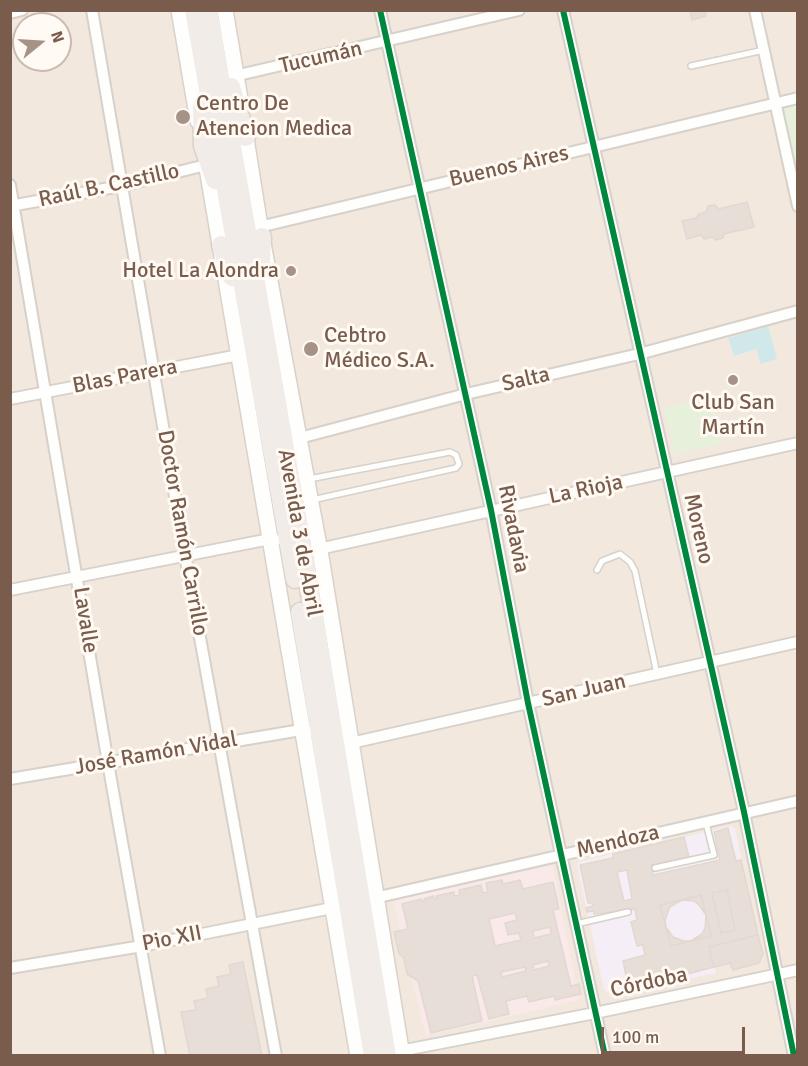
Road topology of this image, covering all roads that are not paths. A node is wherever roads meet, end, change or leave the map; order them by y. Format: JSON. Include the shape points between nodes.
{"nodes":[{"id":1,"x":21,"y":10,"type":"edge"},
{"id":2,"x":92,"y":10,"type":"edge"},
{"id":3,"x":178,"y":10,"type":"edge"},
{"id":4,"x":193,"y":10,"type":"edge"},
{"id":5,"x":209,"y":10,"type":"edge"},
{"id":6,"x":225,"y":10,"type":"edge"},
{"id":7,"x":380,"y":10,"type":"edge"},
{"id":8,"x":519,"y":10,"type":"edge"},
{"id":9,"x":563,"y":10,"type":"edge"},
{"id":10,"x":755,"y":10,"type":"edge"},
{"id":11,"x":10,"y":13,"type":"edge"},
{"id":12,"x":387,"y":43,"type":"junction"},
{"id":13,"x":764,"y":50,"type":"junction"},
{"id":14,"x":691,"y":66,"type":"dead end"},
{"id":15,"x":214,"y":81,"type":"junction"},
{"id":16,"x":798,"y":98,"type":"edge"},
{"id":17,"x":777,"y":103,"type":"junction"},
{"id":18,"x":246,"y":137,"type":"joint"},
{"id":19,"x":203,"y":146,"type":"junction"},
{"id":20,"x":595,"y":147,"type":"junction"},
{"id":21,"x":206,"y":165,"type":"junction"},
{"id":22,"x":10,"y":185,"type":"edge"},
{"id":23,"x":121,"y":186,"type":"junction"},
{"id":24,"x":420,"y":189,"type":"junction"},
{"id":25,"x":12,"y":205,"type":"edge"},
{"id":26,"x":798,"y":206,"type":"edge"},
{"id":27,"x":238,"y":234,"type":"junction"},
{"id":28,"x":798,"y":311,"type":"edge"},
{"id":29,"x":639,"y":354,"type":"junction"},
{"id":30,"x":239,"y":355,"type":"junction"},
{"id":31,"x":154,"y":372,"type":"junction"},
{"id":32,"x":268,"y":387,"type":"junction"},
{"id":33,"x":46,"y":392,"type":"junction"},
{"id":34,"x":466,"y":394,"type":"junction"},
{"id":35,"x":10,"y":399,"type":"edge"},
{"id":36,"x":798,"y":443,"type":"edge"},
{"id":37,"x":277,"y":444,"type":"junction"},
{"id":38,"x":667,"y":473,"type":"junction"},
{"id":39,"x":307,"y":479,"type":"junction"},
{"id":40,"x":311,"y":500,"type":"junction"},
{"id":41,"x":491,"y":510,"type":"junction"},
{"id":42,"x":270,"y":539,"type":"junction"},
{"id":43,"x":303,"y":545,"type":"junction"},
{"id":44,"x":185,"y":555,"type":"junction"},
{"id":45,"x":597,"y":570,"type":"dead end"},
{"id":46,"x":78,"y":576,"type":"junction"},
{"id":47,"x":10,"y":590,"type":"edge"},
{"id":48,"x":798,"y":642,"type":"edge"},
{"id":49,"x":710,"y":662,"type":"junction"},
{"id":50,"x":657,"y":674,"type":"junction"},
{"id":51,"x":528,"y":704,"type":"junction"},
{"id":52,"x":318,"y":733,"type":"junction"},
{"id":53,"x":220,"y":742,"type":"junction"},
{"id":54,"x":351,"y":743,"type":"junction"},
{"id":55,"x":108,"y":763,"type":"junction"},
{"id":56,"x":10,"y":779,"type":"edge"},
{"id":57,"x":798,"y":801,"type":"edge"},
{"id":58,"x":744,"y":812,"type":"junction"},
{"id":59,"x":705,"y":821,"type":"junction"},
{"id":60,"x":562,"y":855,"type":"junction"},
{"id":61,"x":655,"y":868,"type":"dead end"},
{"id":62,"x":355,"y":903,"type":"junction"},
{"id":63,"x":628,"y":912,"type":"dead end"},
{"id":64,"x":252,"y":923,"type":"junction"},
{"id":65,"x":576,"y":924,"type":"junction"},
{"id":66,"x":142,"y":946,"type":"junction"},
{"id":67,"x":10,"y":968,"type":"edge"},
{"id":68,"x":798,"y":970,"type":"edge"},
{"id":69,"x":777,"y":974,"type":"junction"},
{"id":70,"x":595,"y":1012,"type":"junction"},
{"id":71,"x":388,"y":1054,"type":"edge"},
{"id":72,"x":160,"y":1056,"type":"edge"},
{"id":73,"x":276,"y":1056,"type":"edge"},
{"id":74,"x":358,"y":1056,"type":"edge"},
{"id":75,"x":604,"y":1056,"type":"edge"},
{"id":76,"x":794,"y":1056,"type":"edge"}],
"edges":[{"from":1,"to":11,"type":"street"},
{"from":2,"to":23,"type":"street","name":"Doctor Ramón Carrillo"},
{"from":3,"to":15,"type":"main road","name":"Avenida 3 de Abril"},
{"from":4,"to":15,"type":"highway"},
{"from":5,"to":15,"type":"highway"},
{"from":6,"to":15,"type":"main road","name":"Avenida 3 de Abril"},
{"from":7,"to":12,"type":"street","name":"Rivadavia"},
{"from":8,"to":12,"type":"street","name":"Tucumán"},
{"from":9,"to":20,"type":"street","name":"Moreno"},
{"from":10,"to":13,"type":"street"},
{"from":12,"to":15,"type":"street","name":"Tucumán"},
{"from":12,"to":24,"type":"street","name":"Rivadavia"},
{"from":13,"to":14,"type":"lane"},
{"from":13,"to":17,"type":"street"},
{"from":15,"to":18,"type":"highway"},
{"from":15,"to":19,"type":"highway","via":[[202,101]]},
{"from":15,"to":27,"type":"highway","name":"Avenida 3 de Abril"},
{"from":16,"to":17,"type":"street","name":"Buenos Aires"},
{"from":17,"to":20,"type":"street","name":"Buenos Aires"},
{"from":17,"to":26,"type":"street"},
{"from":18,"to":27,"type":"main road","name":"Avenida 3 de Abril"},
{"from":19,"to":21,"type":"main road","name":"Avenida 3 de Abril"},
{"from":19,"to":27,"type":"highway"},
{"from":20,"to":24,"type":"street","name":"Buenos Aires"},
{"from":20,"to":29,"type":"street","name":"Moreno"},
{"from":21,"to":23,"type":"street","name":"Raúl B. Castillo"},
{"from":21,"to":27,"type":"main road","name":"Avenida 3 de Abril"},
{"from":22,"to":25,"type":"street","name":"Lavalle"},
{"from":23,"to":25,"type":"street","name":"Raúl B. Castillo"},
{"from":23,"to":31,"type":"street","name":"Doctor Ramón Carrillo"},
{"from":24,"to":27,"type":"street","name":"Buenos Aires"},
{"from":24,"to":34,"type":"street","name":"Rivadavia"},
{"from":25,"to":33,"type":"street","name":"Lavalle"},
{"from":27,"to":30,"type":"main road","name":"Avenida 3 de Abril"},
{"from":27,"to":32,"type":"highway","via":[[231,272],[242,324]]},
{"from":27,"to":32,"type":"highway","via":[[260,265]]},
{"from":27,"to":37,"type":"main road","name":"Avenida 3 de Abril"},
{"from":28,"to":29,"type":"street","name":"Salta"},
{"from":29,"to":34,"type":"street","name":"Salta"},
{"from":29,"to":38,"type":"street","name":"Moreno"},
{"from":30,"to":31,"type":"street","name":"Blas Parera"},
{"from":30,"to":37,"type":"main road","name":"Avenida 3 de Abril"},
{"from":31,"to":33,"type":"street","name":"Blas Parera"},
{"from":31,"to":44,"type":"street","name":"Doctor Ramón Carrillo"},
{"from":32,"to":37,"type":"highway","name":"Avenida 3 de Abril"},
{"from":33,"to":35,"type":"street","name":"Blas Parera"},
{"from":33,"to":46,"type":"street","name":"Lavalle"},
{"from":34,"to":37,"type":"street","name":"Salta"},
{"from":34,"to":41,"type":"street","name":"Rivadavia"},
{"from":36,"to":38,"type":"street","name":"La Rioja"},
{"from":37,"to":39,"type":"main road","name":"Avenida 3 de Abril"},
{"from":37,"to":42,"type":"main road","name":"Avenida 3 de Abril"},
{"from":37,"to":43,"type":"highway","name":"Avenida 3 de Abril"},
{"from":38,"to":41,"type":"street","name":"La Rioja"},
{"from":38,"to":49,"type":"street","name":"Moreno"},
{"from":39,"to":40,"type":"main road","name":"Avenida 3 de Abril"},
{"from":39,"to":40,"type":"lane","via":[[450,452],[459,464],[456,468]]},
{"from":40,"to":43,"type":"main road","name":"Avenida 3 de Abril"},
{"from":41,"to":43,"type":"street","name":"La Rioja"},
{"from":41,"to":51,"type":"street","name":"Rivadavia"},
{"from":42,"to":43,"type":"street","name":"La Rioja"},
{"from":42,"to":44,"type":"street"},
{"from":42,"to":52,"type":"main road","name":"Avenida 3 de Abril"},
{"from":43,"to":52,"type":"highway","name":"Avenida 3 de Abril"},
{"from":43,"to":54,"type":"main road","name":"Avenida 3 de Abril"},
{"from":44,"to":46,"type":"street"},
{"from":44,"to":53,"type":"street","name":"Doctor Ramón Carrillo"},
{"from":45,"to":50,"type":"lane","via":[[602,561],[620,554],[630,562]]},
{"from":46,"to":47,"type":"street"},
{"from":46,"to":55,"type":"street","name":"Lavalle"},
{"from":48,"to":49,"type":"street","name":"San Juan"},
{"from":49,"to":50,"type":"street","name":"San Juan"},
{"from":49,"to":58,"type":"street","name":"Moreno"},
{"from":50,"to":51,"type":"street","name":"San Juan"},
{"from":51,"to":54,"type":"street","name":"San Juan"},
{"from":51,"to":60,"type":"street","name":"Rivadavia"},
{"from":52,"to":53,"type":"street","name":"José Ramón Vidal"},
{"from":52,"to":54,"type":"street"},
{"from":52,"to":62,"type":"highway","name":"Avenida 3 de Abril"},
{"from":52,"to":62,"type":"main road","name":"Avenida 3 de Abril"},
{"from":53,"to":55,"type":"street","name":"José Ramón Vidal"},
{"from":53,"to":64,"type":"street","name":"Doctor Ramón Carrillo"},
{"from":54,"to":62,"type":"main road","name":"Avenida 3 de Abril"},
{"from":55,"to":56,"type":"street","name":"José Ramón Vidal"},
{"from":55,"to":66,"type":"street","name":"Lavalle"},
{"from":57,"to":58,"type":"street","name":"Mendoza"},
{"from":58,"to":59,"type":"street","name":"Mendoza"},
{"from":58,"to":69,"type":"street","name":"Moreno"},
{"from":59,"to":60,"type":"street","name":"Mendoza"},
{"from":59,"to":61,"type":"lane","via":[[714,855]]},
{"from":60,"to":62,"type":"street","name":"Mendoza"},
{"from":60,"to":65,"type":"street","name":"Rivadavia"},
{"from":62,"to":64,"type":"street","name":"Pio XII"},
{"from":62,"to":71,"type":"highway","name":"Avenida 3 de Abril"},
{"from":62,"to":74,"type":"main road","name":"Avenida 3 de Abril"},
{"from":63,"to":65,"type":"lane"},
{"from":64,"to":66,"type":"street","name":"Pio XII"},
{"from":64,"to":73,"type":"street","name":"Doctor Ramón Carrillo"},
{"from":65,"to":70,"type":"street","name":"Rivadavia"},
{"from":66,"to":67,"type":"street","name":"Pio XII"},
{"from":66,"to":72,"type":"street","name":"Lavalle"},
{"from":68,"to":69,"type":"street","name":"Córdoba"},
{"from":69,"to":70,"type":"street","name":"Córdoba"},
{"from":69,"to":76,"type":"street","name":"Moreno"},
{"from":70,"to":71,"type":"street","name":"Córdoba"},
{"from":70,"to":75,"type":"street","name":"Rivadavia"}]}
